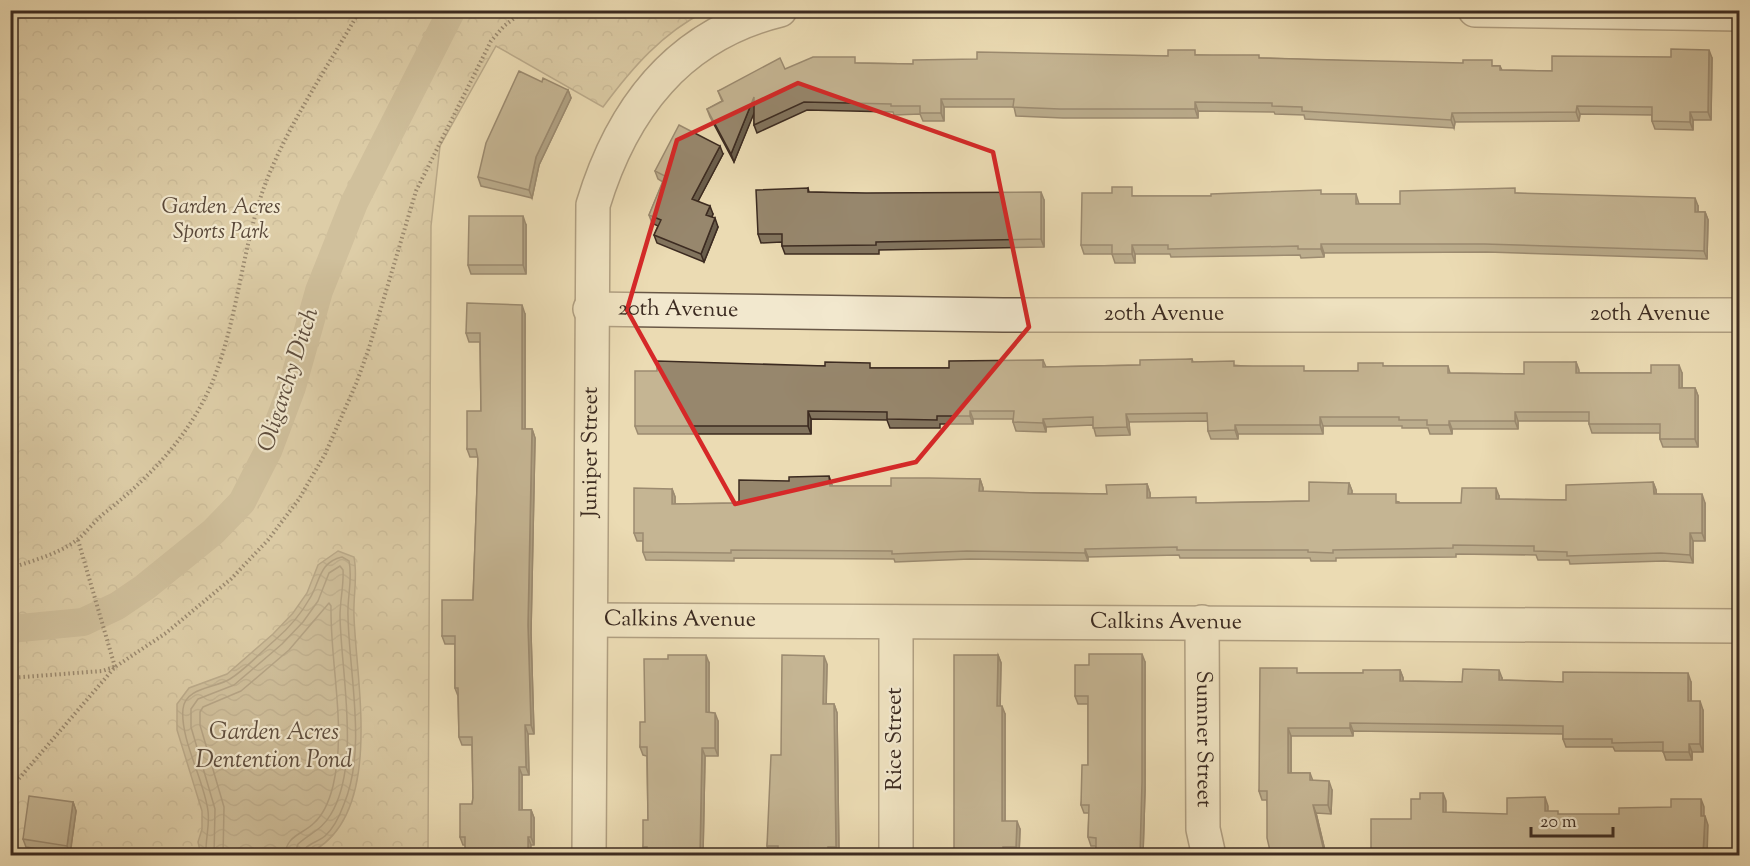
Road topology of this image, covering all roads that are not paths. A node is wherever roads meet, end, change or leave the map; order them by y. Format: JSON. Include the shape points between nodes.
{"nodes":[{"id":1,"x":780,"y":10,"type":"edge"},
{"id":2,"x":1474,"y":10,"type":"edge"},
{"id":3,"x":1740,"y":14,"type":"edge"},
{"id":4,"x":590,"y":309,"type":"junction"},
{"id":5,"x":1740,"y":315,"type":"edge"},
{"id":6,"x":592,"y":620,"type":"junction"},
{"id":7,"x":896,"y":622,"type":"junction"},
{"id":8,"x":1202,"y":622,"type":"junction"},
{"id":9,"x":1740,"y":626,"type":"edge"},
{"id":10,"x":590,"y":855,"type":"edge"},
{"id":11,"x":896,"y":855,"type":"edge"},
{"id":12,"x":1209,"y":855,"type":"edge"}],
"edges":[{"from":1,"to":4,"type":"street","name":"Juniper Street","via":[[757,16],[703,42],[667,70],[634,110],[604,167],[593,205]]},
{"from":2,"to":3,"type":"street"},
{"from":4,"to":5,"type":"street","name":"20th Avenue","via":[[1003,315]]},
{"from":4,"to":6,"type":"street","name":"Juniper Street"},
{"from":6,"to":7,"type":"street","name":"Calkins Avenue"},
{"from":6,"to":10,"type":"street","name":"Juniper Street"},
{"from":7,"to":8,"type":"street","name":"Calkins Avenue"},
{"from":7,"to":11,"type":"street","name":"Rice Street"},
{"from":8,"to":9,"type":"street","name":"Calkins Avenue"},
{"from":8,"to":12,"type":"street","name":"Sumner Street","via":[[1203,829]]}]}
